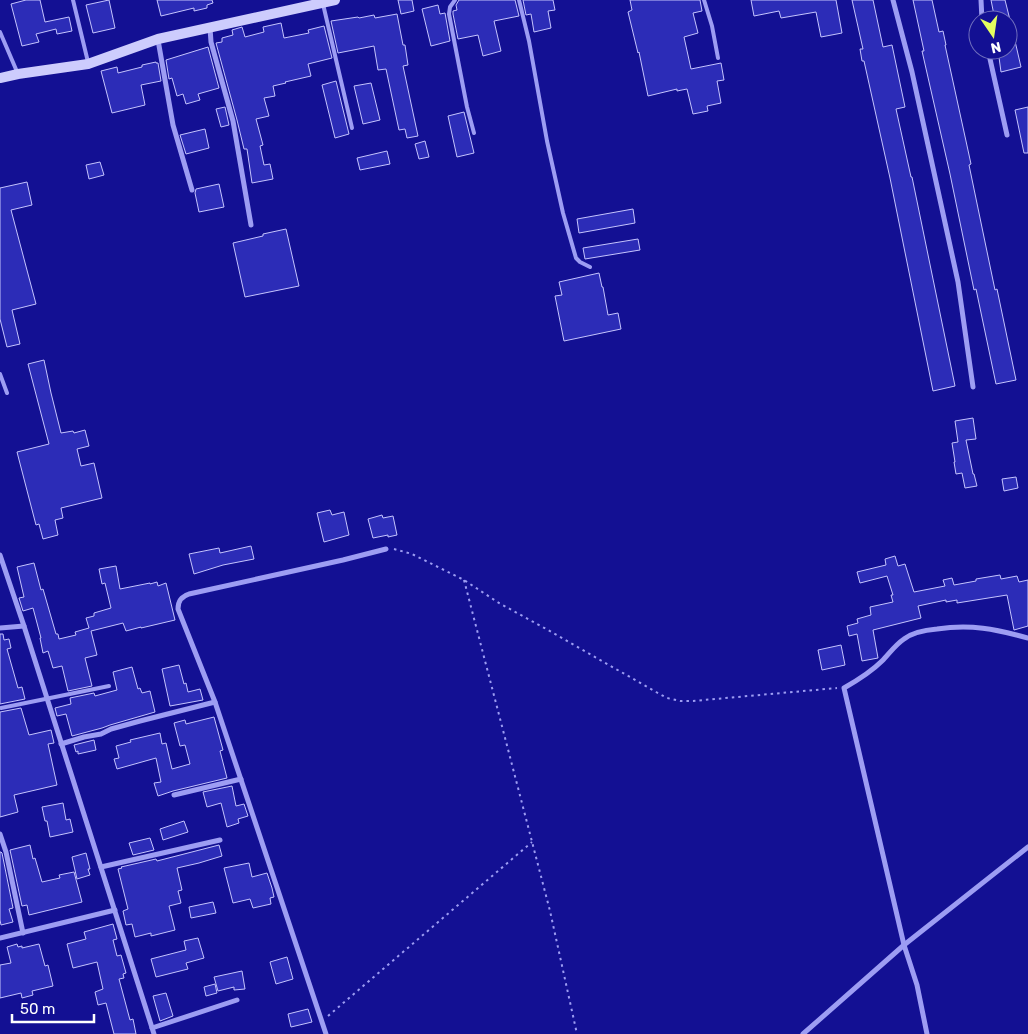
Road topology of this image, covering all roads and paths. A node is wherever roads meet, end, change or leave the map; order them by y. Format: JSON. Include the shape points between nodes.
{"nodes":[{"id":1,"x":73,"y":0,"type":"edge"},
{"id":2,"x":335,"y":0,"type":"edge"},
{"id":3,"x":455,"y":0,"type":"edge"},
{"id":4,"x":519,"y":0,"type":"edge"},
{"id":5,"x":704,"y":0,"type":"edge"},
{"id":6,"x":893,"y":0,"type":"edge"},
{"id":7,"x":322,"y":2,"type":"junction"},
{"id":8,"x":210,"y":27,"type":"junction"},
{"id":9,"x":0,"y":32,"type":"edge"},
{"id":10,"x":158,"y":39,"type":"junction"},
{"id":11,"x":718,"y":58,"type":"dead end"},
{"id":12,"x":990,"y":60,"type":"edge"},
{"id":13,"x":88,"y":64,"type":"junction"},
{"id":14,"x":18,"y":74,"type":"junction"},
{"id":15,"x":0,"y":78,"type":"edge"},
{"id":16,"x":352,"y":128,"type":"dead end"},
{"id":17,"x":474,"y":133,"type":"dead end"},
{"id":18,"x":1007,"y":135,"type":"dead end"},
{"id":19,"x":192,"y":190,"type":"dead end"},
{"id":20,"x":251,"y":225,"type":"dead end"},
{"id":21,"x":590,"y":267,"type":"dead end"},
{"id":22,"x":0,"y":374,"type":"edge"},
{"id":23,"x":973,"y":387,"type":"dead end"},
{"id":24,"x":7,"y":393,"type":"dead end"},
{"id":25,"x":386,"y":549,"type":"joint"},
{"id":26,"x":0,"y":555,"type":"edge"},
{"id":27,"x":464,"y":580,"type":"junction"},
{"id":28,"x":24,"y":626,"type":"junction"},
{"id":29,"x":0,"y":628,"type":"edge"},
{"id":30,"x":1028,"y":638,"type":"edge"},
{"id":31,"x":109,"y":686,"type":"dead end"},
{"id":32,"x":844,"y":688,"type":"junction"},
{"id":33,"x":47,"y":699,"type":"junction"},
{"id":34,"x":215,"y":702,"type":"junction"},
{"id":35,"x":1,"y":708,"type":"edge"},
{"id":36,"x":61,"y":744,"type":"junction"},
{"id":37,"x":241,"y":779,"type":"junction"},
{"id":38,"x":174,"y":795,"type":"dead end"},
{"id":39,"x":0,"y":834,"type":"edge"},
{"id":40,"x":220,"y":840,"type":"dead end"},
{"id":41,"x":532,"y":842,"type":"junction"},
{"id":42,"x":1028,"y":847,"type":"edge"},
{"id":43,"x":101,"y":867,"type":"junction"},
{"id":44,"x":115,"y":910,"type":"junction"},
{"id":45,"x":23,"y":933,"type":"junction"},
{"id":46,"x":0,"y":938,"type":"edge"},
{"id":47,"x":904,"y":945,"type":"junction"},
{"id":48,"x":237,"y":1000,"type":"dead end"},
{"id":49,"x":322,"y":1022,"type":"junction"},
{"id":50,"x":153,"y":1031,"type":"edge"},
{"id":51,"x":326,"y":1034,"type":"edge"},
{"id":52,"x":577,"y":1034,"type":"edge"},
{"id":53,"x":802,"y":1034,"type":"edge"},
{"id":54,"x":927,"y":1034,"type":"edge"}],
"edges":[{"from":1,"to":13,"type":"lane"},
{"from":2,"to":7,"type":"street"},
{"from":3,"to":17,"type":"lane","via":[[449,14]]},
{"from":4,"to":21,"type":"lane","via":[[563,213],[576,258]]},
{"from":5,"to":11,"type":"lane"},
{"from":6,"to":23,"type":"street","via":[[958,282]]},
{"from":7,"to":8,"type":"street"},
{"from":7,"to":16,"type":"lane"},
{"from":8,"to":10,"type":"street"},
{"from":8,"to":20,"type":"street","via":[[211,42],[234,121]]},
{"from":9,"to":14,"type":"lane"},
{"from":10,"to":13,"type":"street"},
{"from":10,"to":19,"type":"street","via":[[173,126]]},
{"from":12,"to":18,"type":"street"},
{"from":13,"to":14,"type":"street"},
{"from":14,"to":15,"type":"street"},
{"from":22,"to":24,"type":"lane"},
{"from":25,"to":27,"type":"path","via":[[412,554]]},
{"from":25,"to":34,"type":"street","via":[[183,596],[178,609]]},
{"from":26,"to":28,"type":"street"},
{"from":27,"to":32,"type":"path","via":[[498,603],[667,698],[693,701]]},
{"from":27,"to":41,"type":"path"},
{"from":28,"to":29,"type":"street"},
{"from":28,"to":33,"type":"street"},
{"from":30,"to":32,"type":"street","via":[[969,627],[921,632],[904,638],[873,670]]},
{"from":31,"to":33,"type":"lane"},
{"from":32,"to":47,"type":"street"},
{"from":33,"to":35,"type":"lane"},
{"from":33,"to":36,"type":"street"},
{"from":34,"to":36,"type":"street"},
{"from":34,"to":37,"type":"street"},
{"from":36,"to":43,"type":"street"},
{"from":37,"to":38,"type":"street"},
{"from":37,"to":49,"type":"street"},
{"from":39,"to":45,"type":"street"},
{"from":40,"to":43,"type":"street"},
{"from":41,"to":49,"type":"path"},
{"from":41,"to":52,"type":"path"},
{"from":42,"to":47,"type":"street"},
{"from":43,"to":44,"type":"street"},
{"from":44,"to":45,"type":"street"},
{"from":44,"to":50,"type":"street"},
{"from":45,"to":46,"type":"street"},
{"from":47,"to":53,"type":"street"},
{"from":47,"to":54,"type":"street","via":[[917,985]]},
{"from":48,"to":50,"type":"street"},
{"from":49,"to":51,"type":"street"}]}
